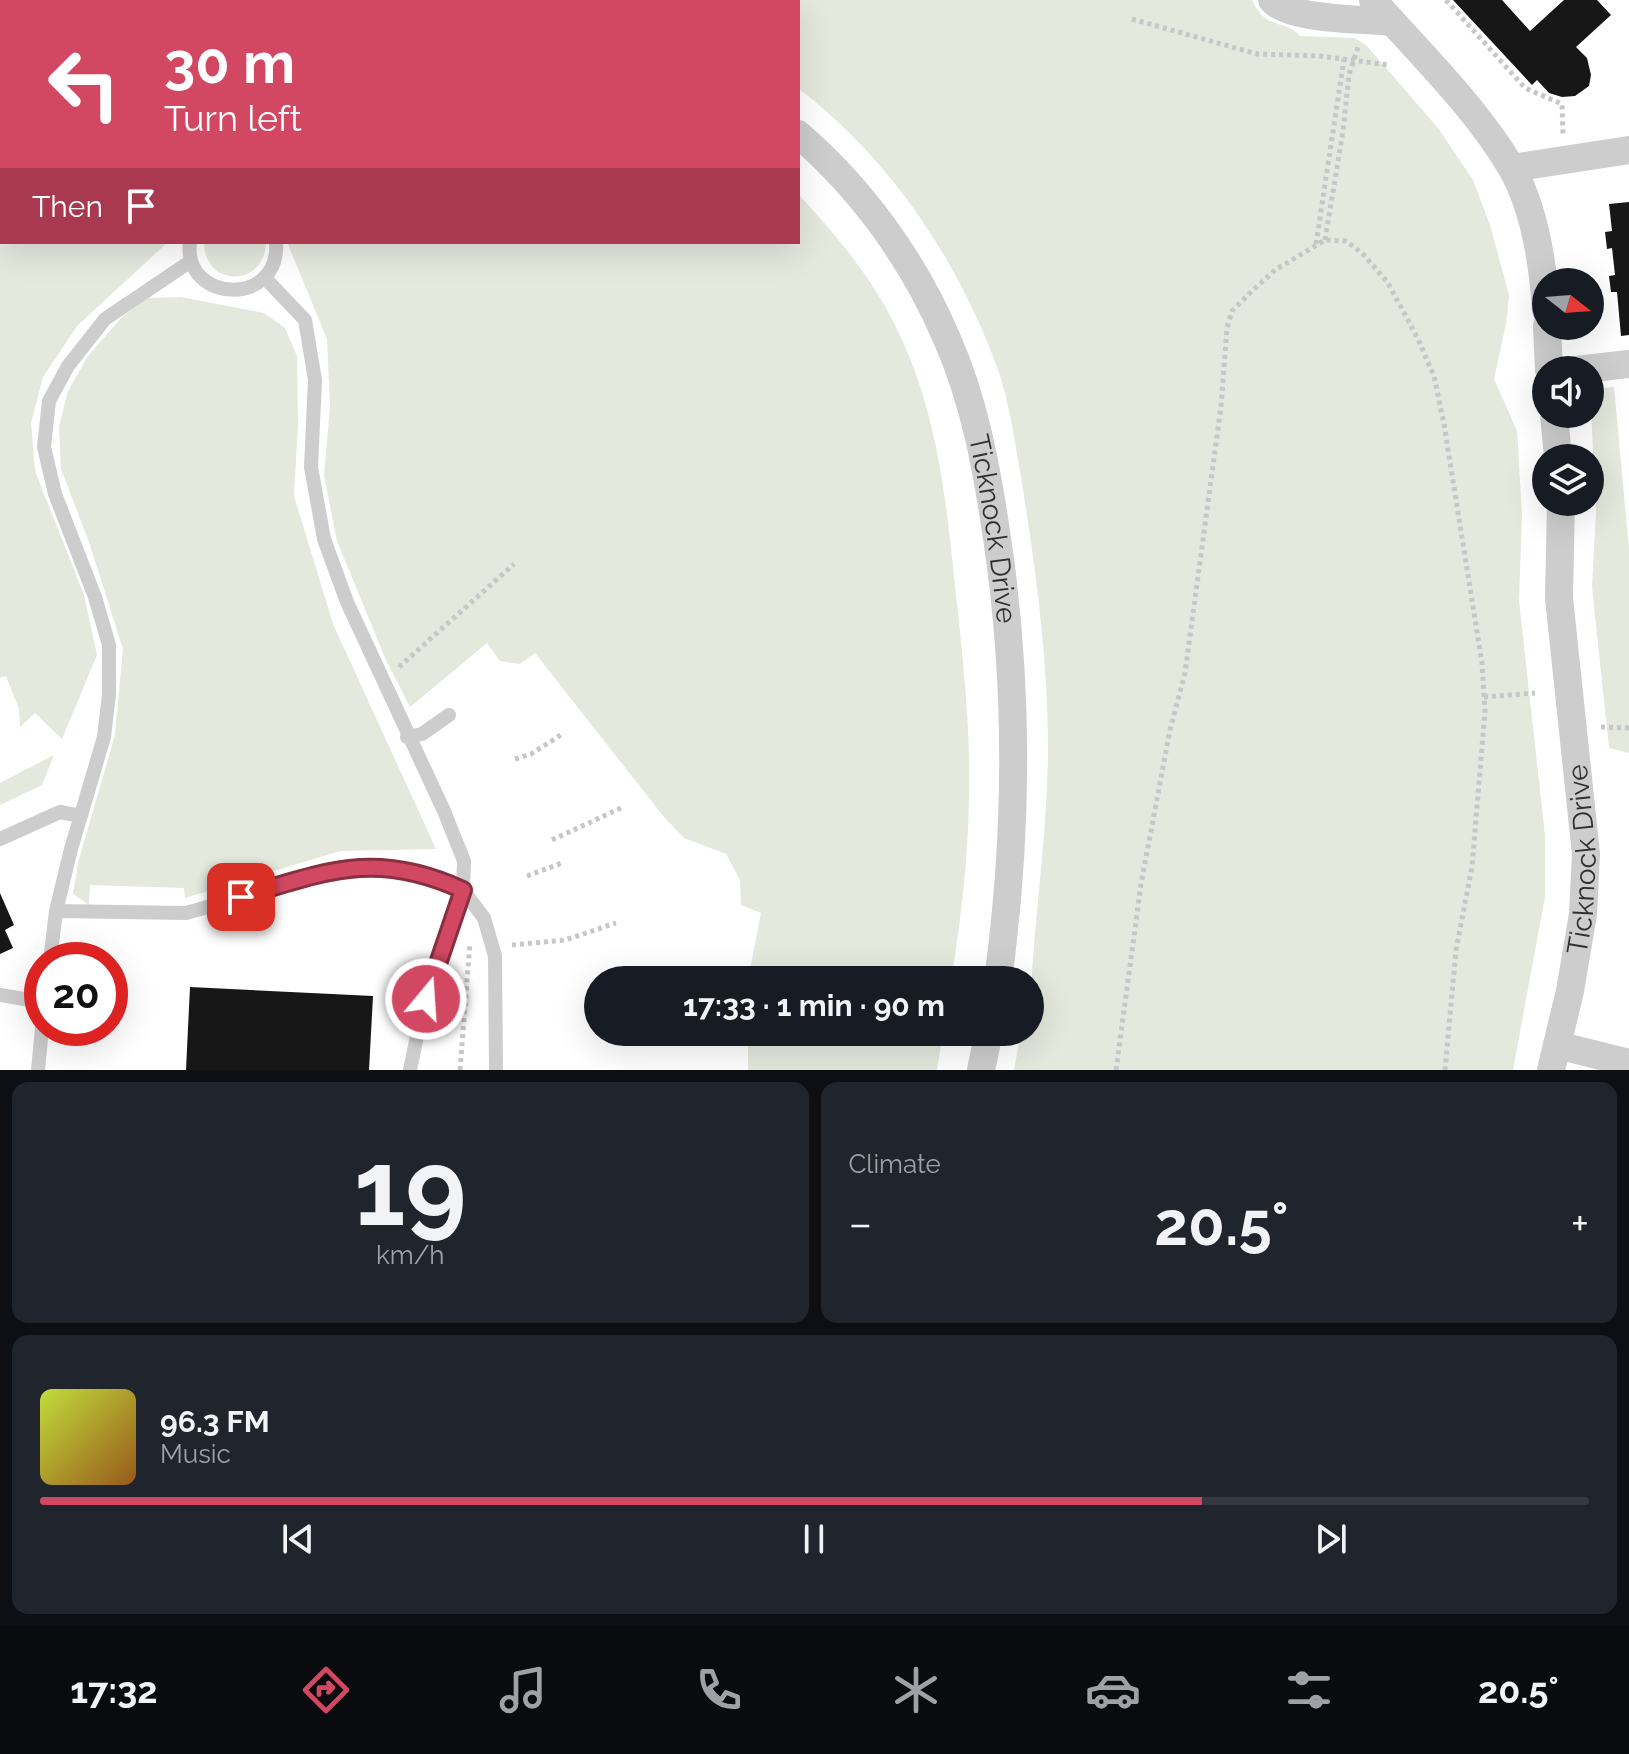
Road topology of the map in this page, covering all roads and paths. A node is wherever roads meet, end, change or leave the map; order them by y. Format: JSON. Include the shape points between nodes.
{"nodes":[{"id":1,"x":1272,"y":0,"type":"edge"},
{"id":2,"x":1373,"y":0,"type":"edge"},
{"id":3,"x":1446,"y":0,"type":"edge"},
{"id":4,"x":1132,"y":19,"type":"dead end"},
{"id":5,"x":1392,"y":22,"type":"junction"},
{"id":6,"x":1361,"y":36,"type":"dead end"},
{"id":7,"x":1344,"y":59,"type":"junction"},
{"id":8,"x":1354,"y":60,"type":"junction"},
{"id":9,"x":1389,"y":65,"type":"dead end"},
{"id":10,"x":800,"y":136,"type":"edge"},
{"id":11,"x":1563,"y":145,"type":"dead end"},
{"id":12,"x":1629,"y":150,"type":"edge"},
{"id":13,"x":1512,"y":168,"type":"junction"},
{"id":14,"x":1325,"y":240,"type":"junction"},
{"id":15,"x":190,"y":244,"type":"edge"},
{"id":16,"x":276,"y":244,"type":"edge"},
{"id":17,"x":1316,"y":245,"type":"junction"},
{"id":18,"x":191,"y":261,"type":"junction"},
{"id":19,"x":1540,"y":268,"type":"edge"},
{"id":20,"x":265,"y":278,"type":"junction"},
{"id":21,"x":1629,"y":364,"type":"edge"},
{"id":22,"x":1604,"y":367,"type":"edge"},
{"id":23,"x":1561,"y":516,"type":"edge"},
{"id":24,"x":514,"y":564,"type":"dead end"},
{"id":25,"x":383,"y":682,"type":"junction"},
{"id":26,"x":1535,"y":693,"type":"dead end"},
{"id":27,"x":1484,"y":697,"type":"junction"},
{"id":28,"x":449,"y":715,"type":"dead end"},
{"id":29,"x":1601,"y":727,"type":"dead end"},
{"id":30,"x":1629,"y":728,"type":"edge"},
{"id":31,"x":564,"y":733,"type":"dead end"},
{"id":32,"x":407,"y":737,"type":"junction"},
{"id":33,"x":515,"y":759,"type":"dead end"},
{"id":34,"x":621,"y":808,"type":"dead end"},
{"id":35,"x":81,"y":816,"type":"junction"},
{"id":36,"x":0,"y":839,"type":"edge"},
{"id":37,"x":552,"y":840,"type":"dead end"},
{"id":38,"x":562,"y":863,"type":"dead end"},
{"id":39,"x":527,"y":876,"type":"dead end"},
{"id":40,"x":463,"y":890,"type":"junction"},
{"id":41,"x":56,"y":911,"type":"junction"},
{"id":42,"x":616,"y":923,"type":"dead end"},
{"id":43,"x":447,"y":938,"type":"junction"},
{"id":44,"x":470,"y":938,"type":"junction"},
{"id":45,"x":490,"y":939,"type":"junction"},
{"id":46,"x":52,"y":942,"type":"edge"},
{"id":47,"x":1000,"y":966,"type":"edge"},
{"id":48,"x":0,"y":995,"type":"edge"},
{"id":49,"x":24,"y":999,"type":"edge"},
{"id":50,"x":40,"y":1046,"type":"edge"},
{"id":51,"x":986,"y":1046,"type":"edge"},
{"id":52,"x":1554,"y":1057,"type":"edge"},
{"id":53,"x":413,"y":1063,"type":"edge"},
{"id":54,"x":1629,"y":1063,"type":"edge"},
{"id":55,"x":38,"y":1070,"type":"edge"},
{"id":56,"x":421,"y":1070,"type":"edge"},
{"id":57,"x":460,"y":1070,"type":"edge"},
{"id":58,"x":496,"y":1070,"type":"edge"},
{"id":59,"x":981,"y":1070,"type":"edge"},
{"id":60,"x":1116,"y":1070,"type":"edge"},
{"id":61,"x":1445,"y":1070,"type":"edge"}],
"edges":[{"from":1,"to":5,"type":"street","via":[[1278,8],[1303,15]]},
{"from":2,"to":5,"type":"street"},
{"from":3,"to":11,"type":"path","via":[[1525,88],[1562,104]]},
{"from":4,"to":7,"type":"path","via":[[1257,54]]},
{"from":5,"to":13,"type":"street","via":[[1468,106]]},
{"from":6,"to":8,"type":"path"},
{"from":7,"to":8,"type":"path"},
{"from":7,"to":17,"type":"path"},
{"from":8,"to":9,"type":"path"},
{"from":8,"to":14,"type":"path"},
{"from":10,"to":47,"type":"street","name":"Ticknock Drive","via":[[865,204],[911,269],[948,339],[975,417],[1005,588],[1013,702],[1013,821]]},
{"from":12,"to":13,"type":"street"},
{"from":13,"to":19,"type":"street","via":[[1534,231]]},
{"from":14,"to":17,"type":"path"},
{"from":14,"to":27,"type":"path","via":[[1346,241],[1388,283],[1434,376]]},
{"from":15,"to":18,"type":"lane"},
{"from":16,"to":20,"type":"lane"},
{"from":17,"to":60,"type":"path","via":[[1250,293],[1232,311],[1227,328],[1185,673],[1141,884]]},
{"from":18,"to":20,"type":"lane","via":[[210,285],[224,290],[239,291]]},
{"from":18,"to":35,"type":"lane","via":[[105,319],[68,366],[49,401],[44,447],[55,494],[109,645],[104,737]]},
{"from":20,"to":25,"type":"lane","via":[[305,320],[315,380],[311,467],[324,539]]},
{"from":21,"to":22,"type":"street"},
{"from":23,"to":52,"type":"street","name":"Ticknock Drive","via":[[1559,598],[1586,854],[1583,914]]},
{"from":24,"to":25,"type":"path"},
{"from":25,"to":32,"type":"lane"},
{"from":26,"to":27,"type":"path"},
{"from":27,"to":61,"type":"path","via":[[1472,867],[1456,950]]},
{"from":28,"to":32,"type":"lane","via":[[422,734]]},
{"from":29,"to":30,"type":"path"},
{"from":31,"to":33,"type":"path"},
{"from":32,"to":40,"type":"lane","via":[[464,861]]},
{"from":34,"to":37,"type":"path"},
{"from":35,"to":36,"type":"lane","via":[[60,812]]},
{"from":35,"to":41,"type":"lane"},
{"from":38,"to":39,"type":"path"},
{"from":40,"to":41,"type":"lane","via":[[406,869],[376,866],[338,870],[186,913]]},
{"from":40,"to":43,"type":"lane"},
{"from":40,"to":45,"type":"lane","via":[[484,918]]},
{"from":41,"to":46,"type":"lane"},
{"from":42,"to":45,"type":"path","via":[[565,940],[513,946]]},
{"from":43,"to":44,"type":"path"},
{"from":43,"to":53,"type":"lane","via":[[421,1017]]},
{"from":44,"to":45,"type":"path"},
{"from":44,"to":57,"type":"path"},
{"from":45,"to":58,"type":"lane","via":[[495,956]]},
{"from":48,"to":49,"type":"lane"},
{"from":50,"to":55,"type":"lane"},
{"from":51,"to":59,"type":"street"},
{"from":52,"to":54,"type":"street"},
{"from":53,"to":56,"type":"lane"}]}
